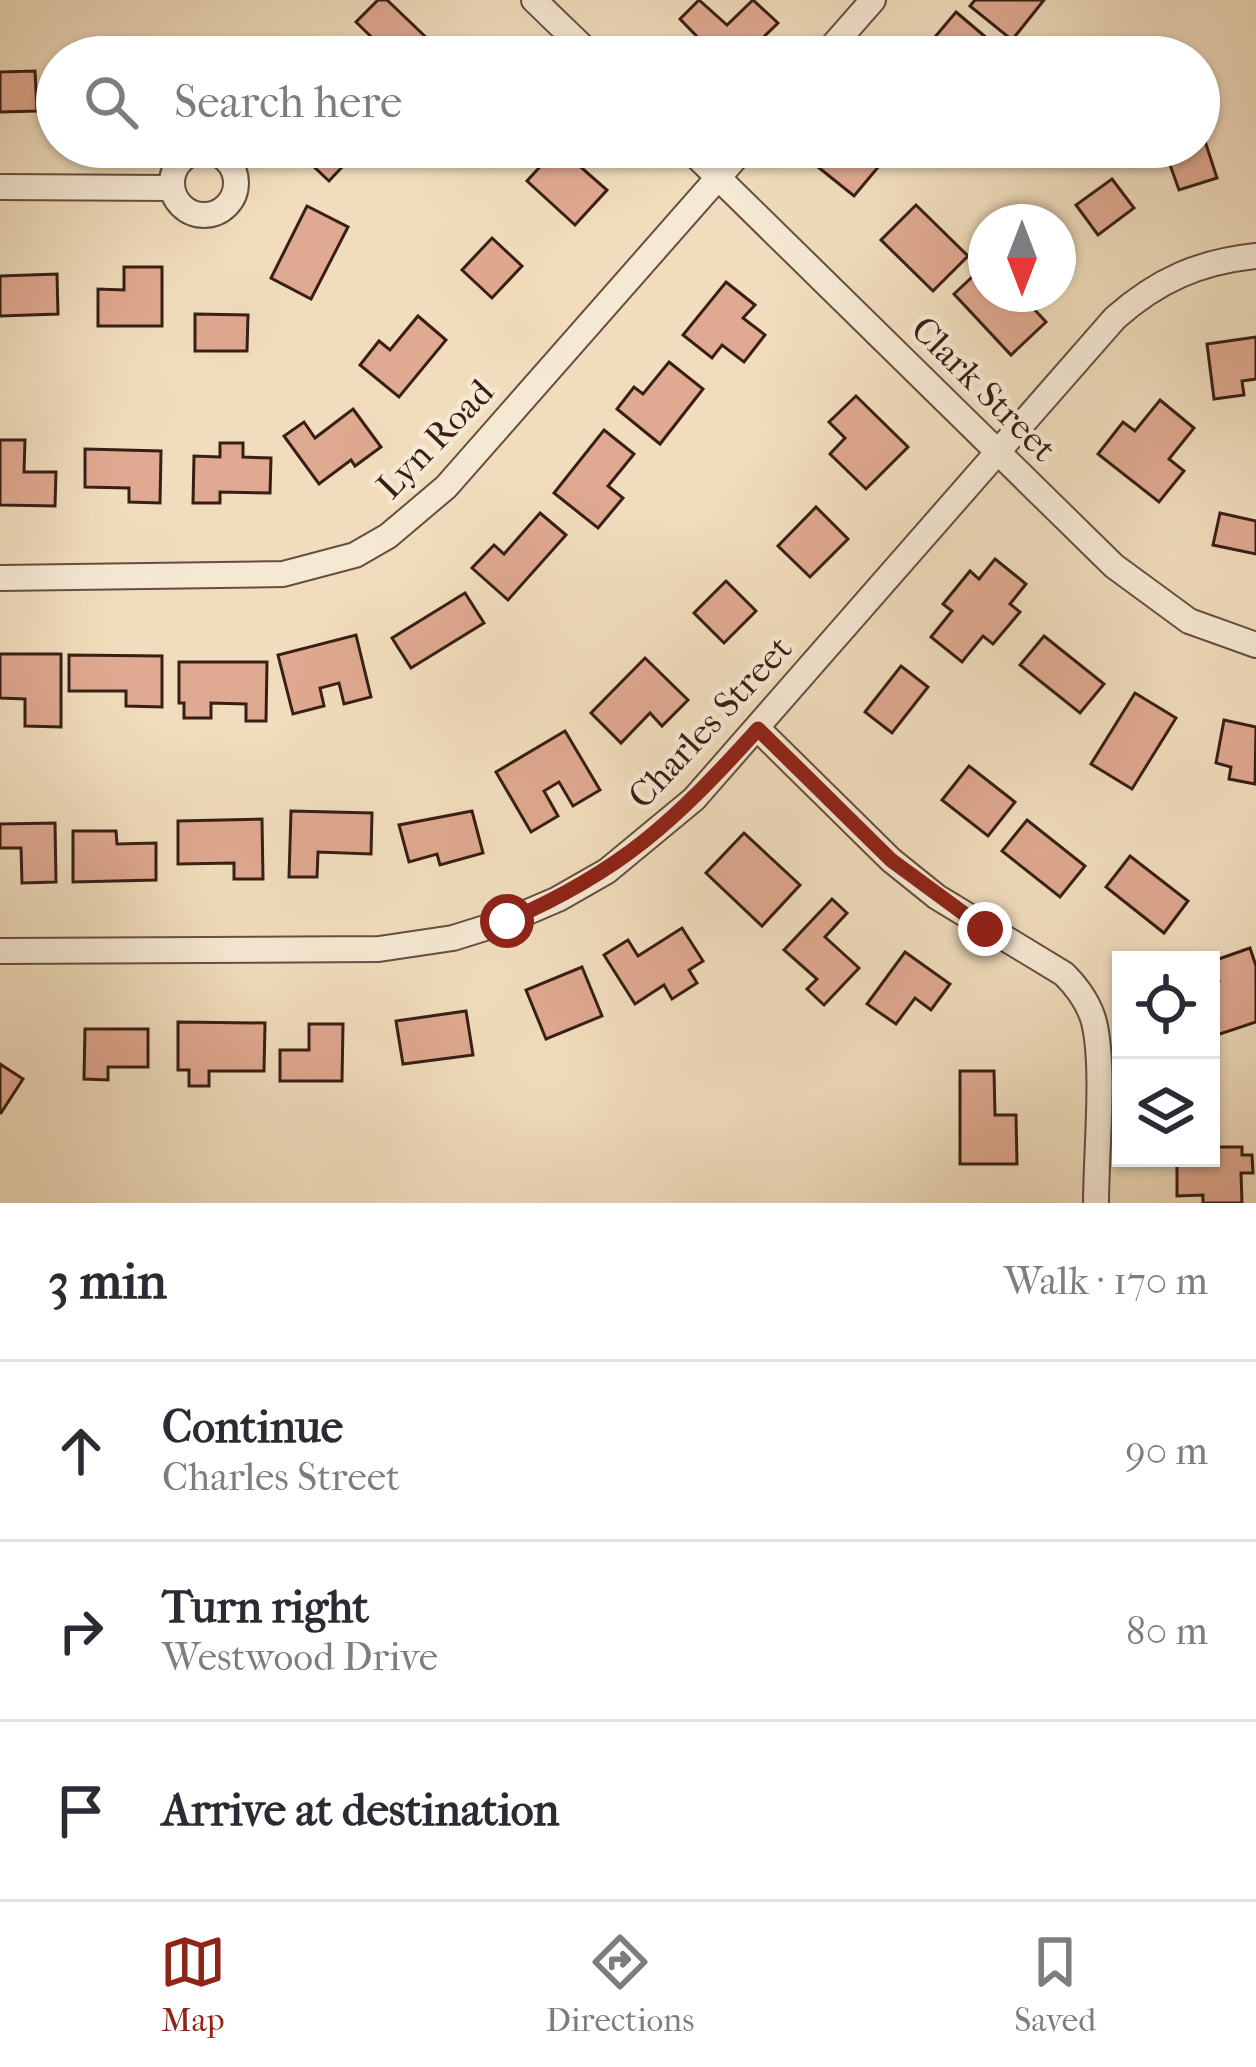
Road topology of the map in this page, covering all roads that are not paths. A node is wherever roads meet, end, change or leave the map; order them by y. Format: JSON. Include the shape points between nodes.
{"nodes":[{"id":1,"x":534,"y":0,"type":"edge"},
{"id":2,"x":873,"y":0,"type":"edge"},
{"id":3,"x":571,"y":36,"type":"edge"},
{"id":4,"x":842,"y":36,"type":"edge"},
{"id":5,"x":709,"y":168,"type":"edge"},
{"id":6,"x":727,"y":168,"type":"edge"},
{"id":7,"x":719,"y":178,"type":"junction"},
{"id":8,"x":0,"y":187,"type":"edge"},
{"id":9,"x":172,"y":188,"type":"dead end"},
{"id":10,"x":1256,"y":256,"type":"edge"},
{"id":11,"x":998,"y":452,"type":"junction"},
{"id":12,"x":0,"y":578,"type":"edge"},
{"id":13,"x":1256,"y":645,"type":"edge"},
{"id":14,"x":758,"y":729,"type":"junction"},
{"id":15,"x":0,"y":951,"type":"edge"},
{"id":16,"x":1096,"y":1203,"type":"edge"}],
"edges":[{"from":1,"to":3,"type":"street"},
{"from":2,"to":4,"type":"street"},
{"from":5,"to":7,"type":"street","name":"Clark Street"},
{"from":6,"to":7,"type":"street","name":"Lyn Road"},
{"from":7,"to":11,"type":"street","name":"Clark Street"},
{"from":7,"to":12,"type":"street","name":"Lyn Road","via":[[446,487],[355,555],[283,574]]},
{"from":8,"to":9,"type":"street"},
{"from":10,"to":11,"type":"street","name":"Charles Street","via":[[1191,268],[1140,296]]},
{"from":11,"to":13,"type":"street","name":"Clark Street","via":[[1158,601]]},
{"from":11,"to":14,"type":"street","name":"Charles Street"},
{"from":14,"to":15,"type":"street","name":"Charles Street","via":[[694,800],[607,871],[453,938],[304,952]]},
{"from":14,"to":16,"type":"street","via":[[906,873],[1077,987],[1096,1040]]}]}
